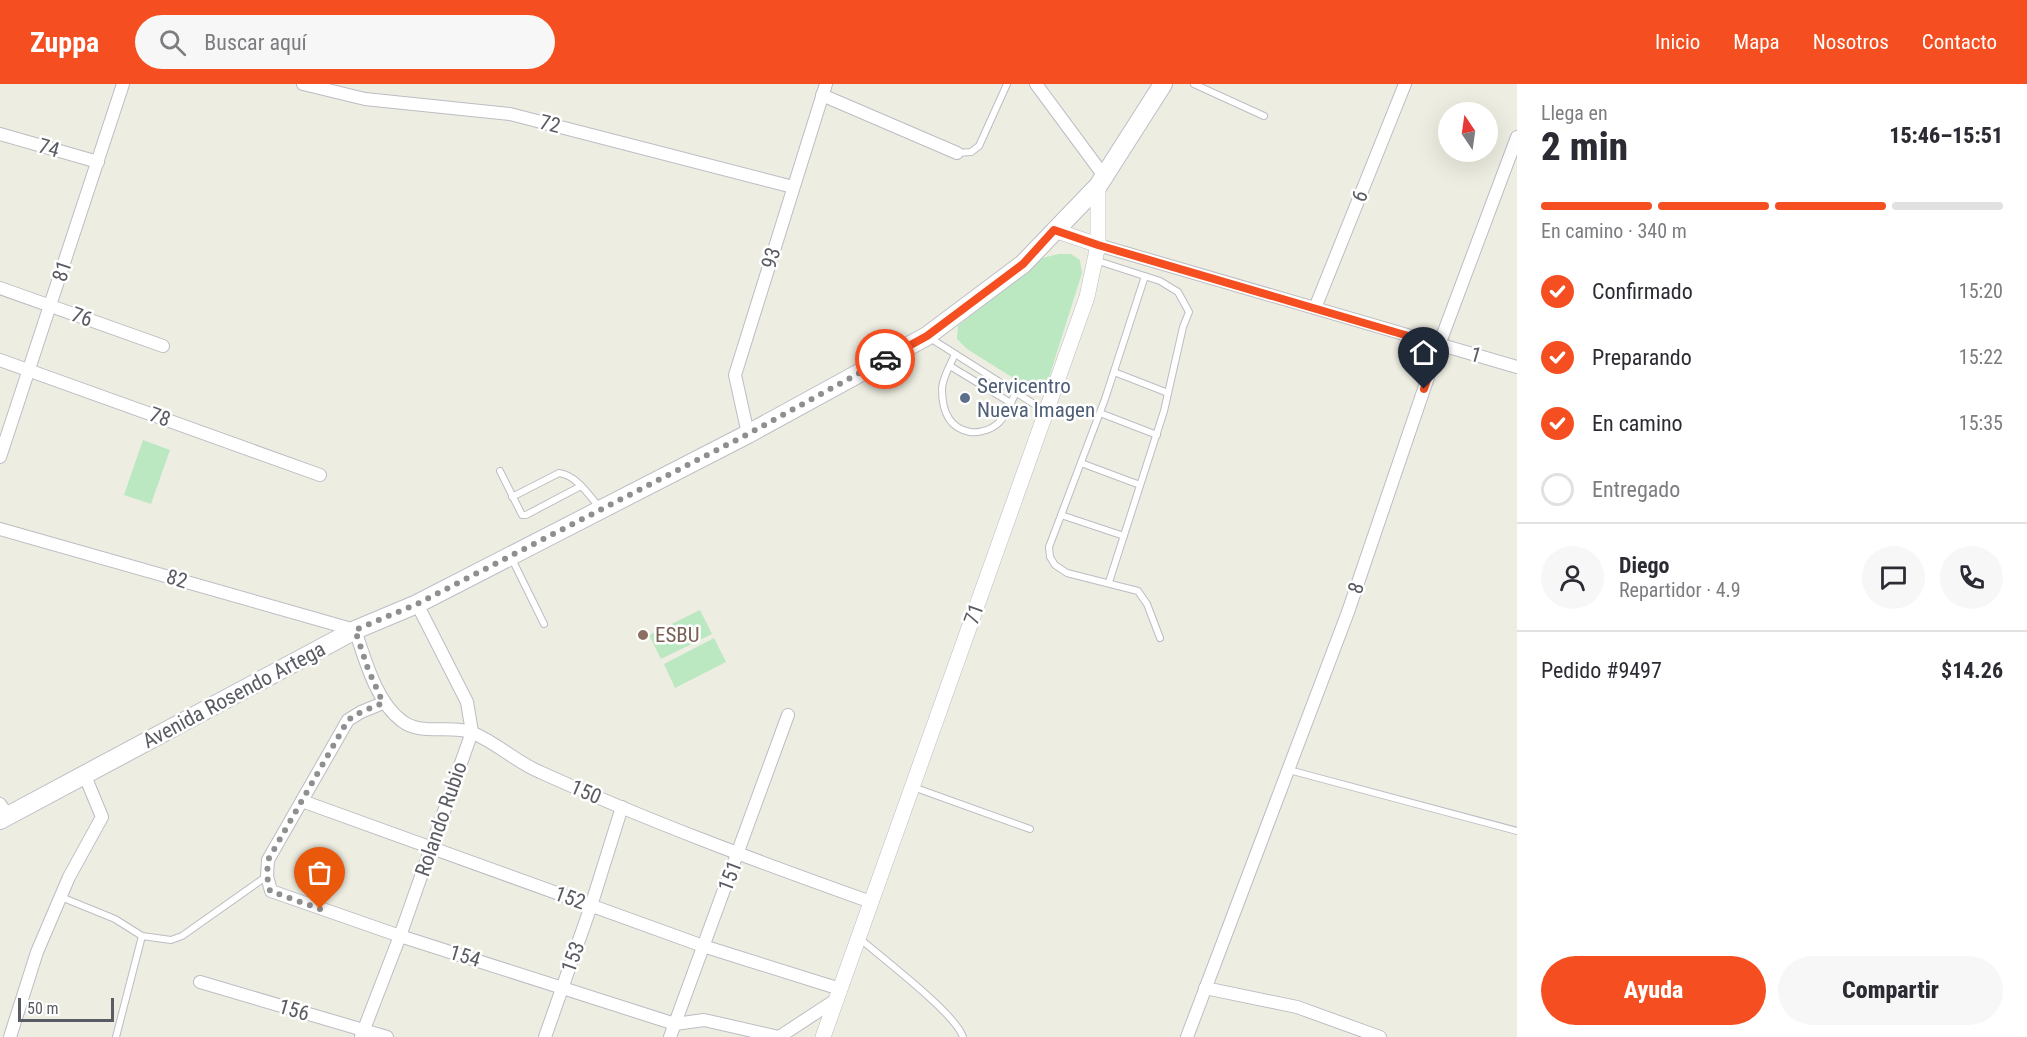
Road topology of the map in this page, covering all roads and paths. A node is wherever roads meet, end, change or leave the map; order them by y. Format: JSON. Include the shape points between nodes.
{"nodes":[{"id":1,"x":123,"y":84,"type":"edge"},
{"id":2,"x":303,"y":84,"type":"edge"},
{"id":3,"x":1007,"y":84,"type":"edge"},
{"id":4,"x":1036,"y":84,"type":"edge"},
{"id":5,"x":1163,"y":84,"type":"edge"},
{"id":6,"x":1194,"y":84,"type":"edge"},
{"id":7,"x":1406,"y":84,"type":"edge"},
{"id":8,"x":824,"y":89,"type":"edge"},
{"id":9,"x":1264,"y":116,"type":"dead end"},
{"id":10,"x":0,"y":134,"type":"edge"},
{"id":11,"x":1517,"y":137,"type":"edge"},
{"id":12,"x":957,"y":153,"type":"joint"},
{"id":13,"x":98,"y":162,"type":"junction"},
{"id":14,"x":1101,"y":181,"type":"junction"},
{"id":15,"x":794,"y":187,"type":"junction"},
{"id":16,"x":1054,"y":230,"type":"junction"},
{"id":17,"x":1096,"y":253,"type":"junction"},
{"id":18,"x":1145,"y":276,"type":"junction"},
{"id":19,"x":0,"y":288,"type":"edge"},
{"id":20,"x":50,"y":305,"type":"junction"},
{"id":21,"x":1315,"y":308,"type":"junction"},
{"id":22,"x":927,"y":336,"type":"junction"},
{"id":23,"x":1439,"y":345,"type":"junction"},
{"id":24,"x":163,"y":346,"type":"dead end"},
{"id":25,"x":955,"y":354,"type":"junction"},
{"id":26,"x":0,"y":360,"type":"edge"},
{"id":27,"x":950,"y":366,"type":"junction"},
{"id":28,"x":1517,"y":367,"type":"edge"},
{"id":29,"x":29,"y":370,"type":"junction"},
{"id":30,"x":1114,"y":372,"type":"junction"},
{"id":31,"x":1016,"y":392,"type":"junction"},
{"id":32,"x":1168,"y":393,"type":"junction"},
{"id":33,"x":1011,"y":403,"type":"junction"},
{"id":34,"x":1046,"y":411,"type":"junction"},
{"id":35,"x":1100,"y":413,"type":"junction"},
{"id":36,"x":748,"y":434,"type":"junction"},
{"id":37,"x":1156,"y":435,"type":"junction"},
{"id":38,"x":0,"y":457,"type":"edge"},
{"id":39,"x":1081,"y":463,"type":"junction"},
{"id":40,"x":500,"y":471,"type":"dead end"},
{"id":41,"x":320,"y":475,"type":"dead end"},
{"id":42,"x":1140,"y":485,"type":"junction"},
{"id":43,"x":580,"y":486,"type":"junction"},
{"id":44,"x":512,"y":497,"type":"junction"},
{"id":45,"x":601,"y":509,"type":"junction"},
{"id":46,"x":1061,"y":516,"type":"junction"},
{"id":47,"x":0,"y":529,"type":"edge"},
{"id":48,"x":1124,"y":536,"type":"junction"},
{"id":49,"x":510,"y":556,"type":"junction"},
{"id":50,"x":1109,"y":582,"type":"junction"},
{"id":51,"x":417,"y":604,"type":"junction"},
{"id":52,"x":544,"y":624,"type":"dead end"},
{"id":53,"x":355,"y":630,"type":"junction"},
{"id":54,"x":1160,"y":638,"type":"dead end"},
{"id":55,"x":383,"y":703,"type":"junction"},
{"id":56,"x":788,"y":715,"type":"dead end"},
{"id":57,"x":472,"y":732,"type":"junction"},
{"id":58,"x":1289,"y":770,"type":"junction"},
{"id":59,"x":85,"y":776,"type":"junction"},
{"id":60,"x":912,"y":787,"type":"junction"},
{"id":61,"x":302,"y":801,"type":"junction"},
{"id":62,"x":622,"y":807,"type":"junction"},
{"id":63,"x":2,"y":813,"type":"edge"},
{"id":64,"x":1030,"y":829,"type":"dead end"},
{"id":65,"x":1517,"y":831,"type":"edge"},
{"id":66,"x":432,"y":849,"type":"junction"},
{"id":67,"x":738,"y":854,"type":"junction"},
{"id":68,"x":267,"y":876,"type":"junction"},
{"id":69,"x":60,"y":897,"type":"junction"},
{"id":70,"x":871,"y":902,"type":"junction"},
{"id":71,"x":591,"y":906,"type":"junction"},
{"id":72,"x":142,"y":936,"type":"junction"},
{"id":73,"x":400,"y":936,"type":"junction"},
{"id":74,"x":858,"y":938,"type":"junction"},
{"id":75,"x":703,"y":946,"type":"junction"},
{"id":76,"x":200,"y":982,"type":"dead end"},
{"id":77,"x":562,"y":986,"type":"junction"},
{"id":78,"x":1205,"y":988,"type":"junction"},
{"id":79,"x":838,"y":994,"type":"junction"},
{"id":80,"x":675,"y":1024,"type":"junction"},
{"id":81,"x":362,"y":1034,"type":"edge"},
{"id":82,"x":10,"y":1037,"type":"edge"},
{"id":83,"x":116,"y":1037,"type":"edge"},
{"id":84,"x":387,"y":1037,"type":"edge"},
{"id":85,"x":545,"y":1037,"type":"edge"},
{"id":86,"x":670,"y":1037,"type":"edge"},
{"id":87,"x":779,"y":1037,"type":"edge"},
{"id":88,"x":823,"y":1037,"type":"edge"},
{"id":89,"x":963,"y":1037,"type":"edge"},
{"id":90,"x":1187,"y":1037,"type":"edge"},
{"id":91,"x":1380,"y":1037,"type":"edge"}],
"edges":[{"from":1,"to":13,"type":"street","name":"81"},
{"from":2,"to":15,"type":"street","name":"72","via":[[365,99],[510,114]]},
{"from":3,"to":12,"type":"lane","via":[[979,146]]},
{"from":4,"to":14,"type":"street"},
{"from":5,"to":14,"type":"main road","name":"Avenida Rosendo Artega"},
{"from":6,"to":9,"type":"lane"},
{"from":7,"to":21,"type":"street","name":"6"},
{"from":8,"to":12,"type":"street"},
{"from":8,"to":15,"type":"street","name":"93"},
{"from":10,"to":13,"type":"street","name":"74"},
{"from":11,"to":23,"type":"street","name":"8"},
{"from":13,"to":20,"type":"street","name":"81"},
{"from":14,"to":16,"type":"main road","name":"Avenida Rosendo Artega"},
{"from":14,"to":17,"type":"street","name":"71"},
{"from":15,"to":36,"type":"street","name":"93","via":[[735,375]]},
{"from":16,"to":17,"type":"street","name":"1"},
{"from":16,"to":22,"type":"main road","name":"Avenida Rosendo Artega","via":[[1023,264]]},
{"from":17,"to":18,"type":"lane"},
{"from":17,"to":21,"type":"street","name":"1"},
{"from":17,"to":34,"type":"street","name":"71","via":[[1087,297]]},
{"from":18,"to":30,"type":"lane"},
{"from":18,"to":32,"type":"lane","via":[[1178,292],[1189,312]]},
{"from":19,"to":20,"type":"street","name":"76"},
{"from":20,"to":24,"type":"street","name":"76"},
{"from":20,"to":29,"type":"street","name":"81"},
{"from":21,"to":23,"type":"street","name":"1"},
{"from":22,"to":25,"type":"lane"},
{"from":22,"to":36,"type":"main road","name":"Avenida Rosendo Artega"},
{"from":23,"to":28,"type":"street","name":"1"},
{"from":23,"to":58,"type":"street","name":"8","via":[[1348,612]]},
{"from":25,"to":27,"type":"lane"},
{"from":25,"to":31,"type":"lane"},
{"from":26,"to":29,"type":"street","name":"78"},
{"from":27,"to":33,"type":"lane"},
{"from":27,"to":33,"type":"lane","via":[[942,387],[943,406],[948,420],[959,430],[991,429]]},
{"from":29,"to":38,"type":"street","name":"81"},
{"from":29,"to":41,"type":"street","name":"78"},
{"from":30,"to":32,"type":"lane"},
{"from":30,"to":35,"type":"lane"},
{"from":31,"to":33,"type":"lane"},
{"from":31,"to":34,"type":"lane"},
{"from":32,"to":37,"type":"lane"},
{"from":34,"to":60,"type":"street","name":"71"},
{"from":35,"to":37,"type":"lane"},
{"from":35,"to":39,"type":"lane"},
{"from":36,"to":45,"type":"main road","name":"Avenida Rosendo Artega"},
{"from":37,"to":42,"type":"lane"},
{"from":39,"to":42,"type":"lane"},
{"from":39,"to":46,"type":"lane"},
{"from":40,"to":44,"type":"lane"},
{"from":42,"to":48,"type":"lane"},
{"from":43,"to":44,"type":"lane","via":[[559,473]]},
{"from":43,"to":44,"type":"lane","via":[[526,515],[519,512]]},
{"from":43,"to":45,"type":"lane"},
{"from":45,"to":49,"type":"main road","name":"Avenida Rosendo Artega"},
{"from":46,"to":48,"type":"lane"},
{"from":46,"to":50,"type":"lane","via":[[1049,547],[1055,565],[1067,573]]},
{"from":47,"to":53,"type":"street","name":"82"},
{"from":48,"to":50,"type":"lane"},
{"from":49,"to":51,"type":"main road","name":"Avenida Rosendo Artega"},
{"from":49,"to":52,"type":"lane"},
{"from":50,"to":54,"type":"lane","via":[[1138,591]]},
{"from":51,"to":53,"type":"main road","name":"Avenida Rosendo Artega"},
{"from":51,"to":57,"type":"street","name":"Rolando Rubio","via":[[467,702]]},
{"from":53,"to":55,"type":"street","name":"150"},
{"from":53,"to":59,"type":"main road","name":"Avenida Rosendo Artega"},
{"from":55,"to":57,"type":"street","name":"150","via":[[404,723]]},
{"from":55,"to":61,"type":"street","via":[[348,720]]},
{"from":56,"to":67,"type":"street","name":"151"},
{"from":57,"to":62,"type":"street","name":"150","via":[[537,771]]},
{"from":57,"to":66,"type":"street","name":"Rolando Rubio"},
{"from":58,"to":65,"type":"lane"},
{"from":58,"to":78,"type":"street","name":"8"},
{"from":59,"to":63,"type":"main road","name":"Avenida Rosendo Artega"},
{"from":59,"to":69,"type":"street","via":[[102,817]]},
{"from":60,"to":64,"type":"lane"},
{"from":60,"to":70,"type":"street","name":"71"},
{"from":61,"to":66,"type":"street","name":"152"},
{"from":61,"to":68,"type":"street","via":[[268,860]]},
{"from":62,"to":67,"type":"street","name":"150"},
{"from":62,"to":71,"type":"street","name":"153"},
{"from":66,"to":71,"type":"street","name":"152"},
{"from":66,"to":73,"type":"street","name":"Rolando Rubio"},
{"from":67,"to":70,"type":"street","name":"150"},
{"from":67,"to":75,"type":"street","name":"151"},
{"from":68,"to":72,"type":"lane","via":[[182,936],[171,940]]},
{"from":68,"to":73,"type":"street","name":"154","via":[[270,891]]},
{"from":69,"to":72,"type":"lane","via":[[115,919]]},
{"from":69,"to":82,"type":"street"},
{"from":70,"to":74,"type":"street","name":"71"},
{"from":71,"to":75,"type":"street","name":"152"},
{"from":71,"to":77,"type":"street","name":"153"},
{"from":72,"to":83,"type":"lane"},
{"from":73,"to":77,"type":"street","name":"154"},
{"from":73,"to":81,"type":"street","name":"Rolando Rubio"},
{"from":74,"to":79,"type":"street","name":"71"},
{"from":74,"to":89,"type":"lane","via":[[941,1009]]},
{"from":75,"to":79,"type":"street","name":"152"},
{"from":75,"to":80,"type":"street","name":"151"},
{"from":76,"to":81,"type":"street","name":"156"},
{"from":77,"to":80,"type":"street","name":"154"},
{"from":77,"to":85,"type":"street","name":"153"},
{"from":78,"to":90,"type":"street","name":"8"},
{"from":78,"to":91,"type":"street","via":[[1297,1007]]},
{"from":79,"to":87,"type":"street"},
{"from":79,"to":88,"type":"street","name":"71"},
{"from":80,"to":86,"type":"street","name":"151"},
{"from":80,"to":87,"type":"street","via":[[704,1020]]},
{"from":81,"to":84,"type":"street","name":"156"}]}
